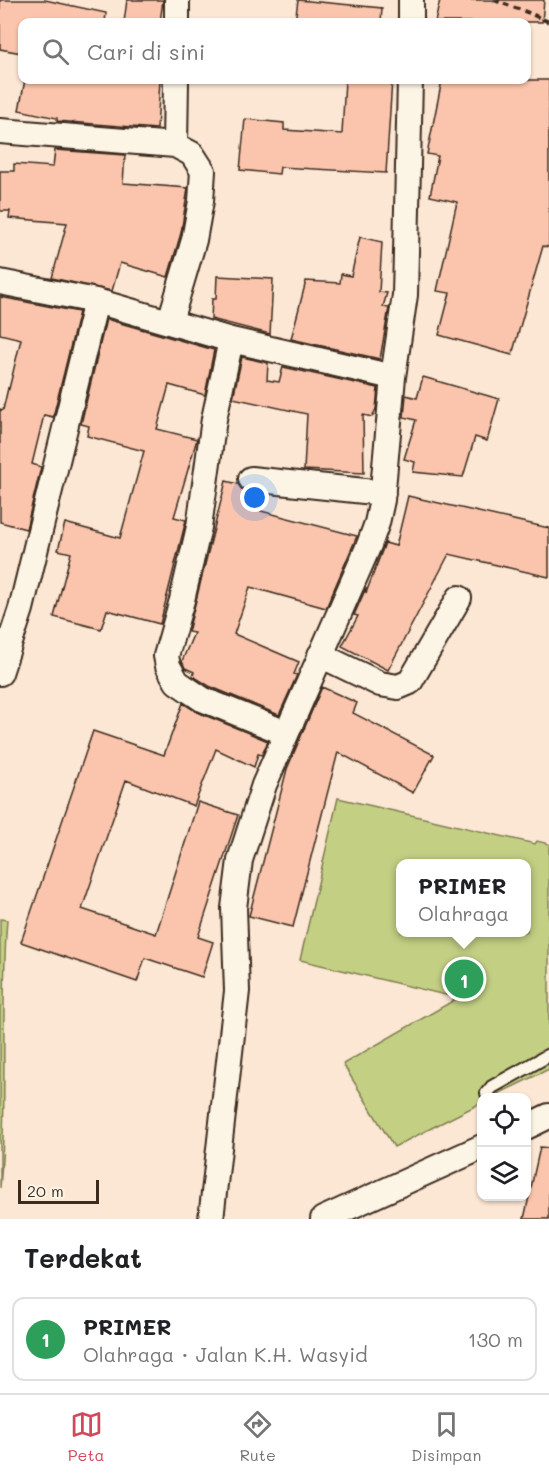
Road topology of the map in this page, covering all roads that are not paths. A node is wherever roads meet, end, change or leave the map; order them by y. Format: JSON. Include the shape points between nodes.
{"nodes":[{"id":1,"x":177,"y":0,"type":"edge"},
{"id":2,"x":411,"y":0,"type":"edge"},
{"id":3,"x":177,"y":18,"type":"edge"},
{"id":4,"x":411,"y":18,"type":"edge"},
{"id":5,"x":176,"y":84,"type":"edge"},
{"id":6,"x":410,"y":84,"type":"edge"},
{"id":7,"x":0,"y":131,"type":"edge"},
{"id":8,"x":175,"y":145,"type":"junction"},
{"id":9,"x":0,"y":282,"type":"edge"},
{"id":10,"x":96,"y":301,"type":"junction"},
{"id":11,"x":170,"y":321,"type":"junction"},
{"id":12,"x":231,"y":340,"type":"junction"},
{"id":13,"x":393,"y":377,"type":"junction"},
{"id":14,"x":251,"y":479,"type":"dead end"},
{"id":15,"x":383,"y":493,"type":"junction"},
{"id":16,"x":459,"y":598,"type":"dead end"},
{"id":17,"x":320,"y":655,"type":"junction"},
{"id":18,"x":0,"y":673,"type":"edge"},
{"id":19,"x":286,"y":733,"type":"junction"},
{"id":20,"x":549,"y":1055,"type":"edge"},
{"id":21,"x":488,"y":1093,"type":"edge"},
{"id":22,"x":549,"y":1116,"type":"edge"},
{"id":23,"x":531,"y":1125,"type":"edge"},
{"id":24,"x":477,"y":1149,"type":"edge"},
{"id":25,"x":211,"y":1219,"type":"edge"},
{"id":26,"x":323,"y":1219,"type":"edge"}],
"edges":[{"from":1,"to":3,"type":"street"},
{"from":2,"to":4,"type":"street"},
{"from":5,"to":8,"type":"street"},
{"from":6,"to":13,"type":"street","via":[[405,295]]},
{"from":7,"to":8,"type":"street"},
{"from":8,"to":11,"type":"street","via":[[192,154],[203,171],[194,240]]},
{"from":9,"to":10,"type":"street"},
{"from":10,"to":11,"type":"street"},
{"from":10,"to":18,"type":"street","via":[[21,609]]},
{"from":11,"to":12,"type":"street"},
{"from":12,"to":13,"type":"street"},
{"from":12,"to":19,"type":"street","via":[[214,419],[199,527],[167,648],[168,666],[177,682],[202,699]]},
{"from":13,"to":15,"type":"street"},
{"from":14,"to":15,"type":"street"},
{"from":15,"to":17,"type":"street","via":[[373,534]]},
{"from":16,"to":17,"type":"street","via":[[410,682],[398,687],[380,684]]},
{"from":17,"to":19,"type":"street"},
{"from":19,"to":25,"type":"street","via":[[240,860],[234,908],[237,991]]},
{"from":20,"to":21,"type":"lane"},
{"from":22,"to":23,"type":"street"},
{"from":24,"to":26,"type":"street"}]}
